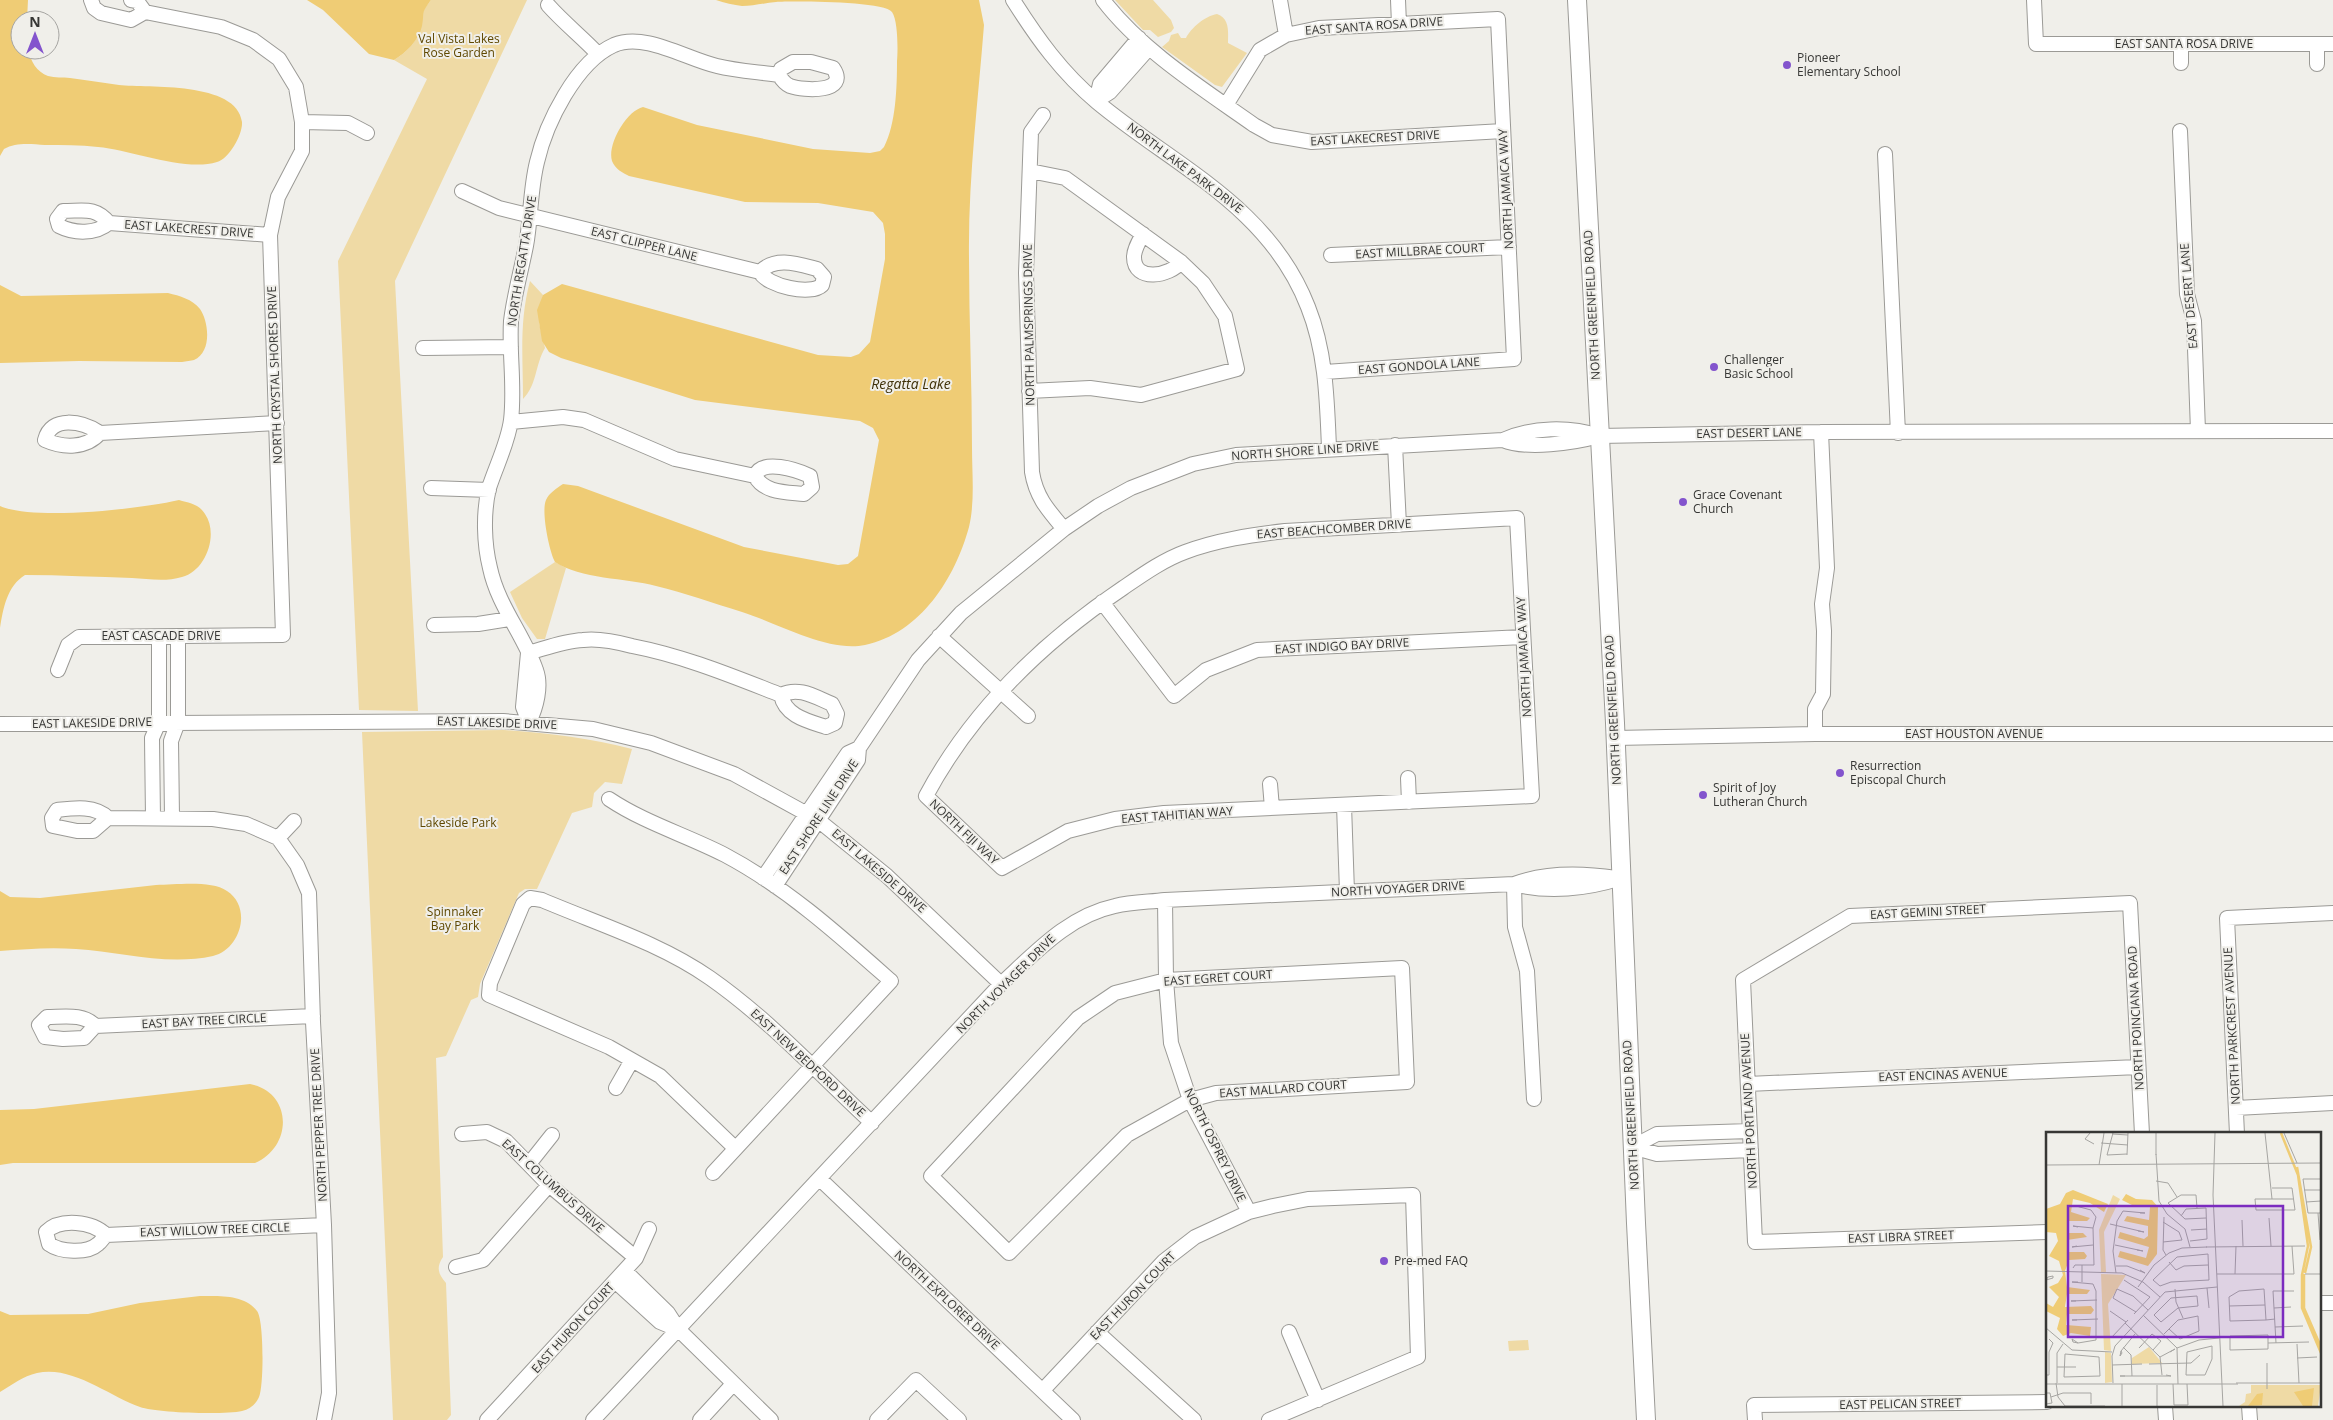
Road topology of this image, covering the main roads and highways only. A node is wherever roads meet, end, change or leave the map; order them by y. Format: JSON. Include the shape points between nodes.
{"nodes":[{"id":1,"x":1577,"y":0,"type":"edge"},
{"id":2,"x":1646,"y":1420,"type":"edge"}],
"edges":[{"from":1,"to":2,"type":"main road","name":"NORTH GREENFIELD ROAD"}]}
